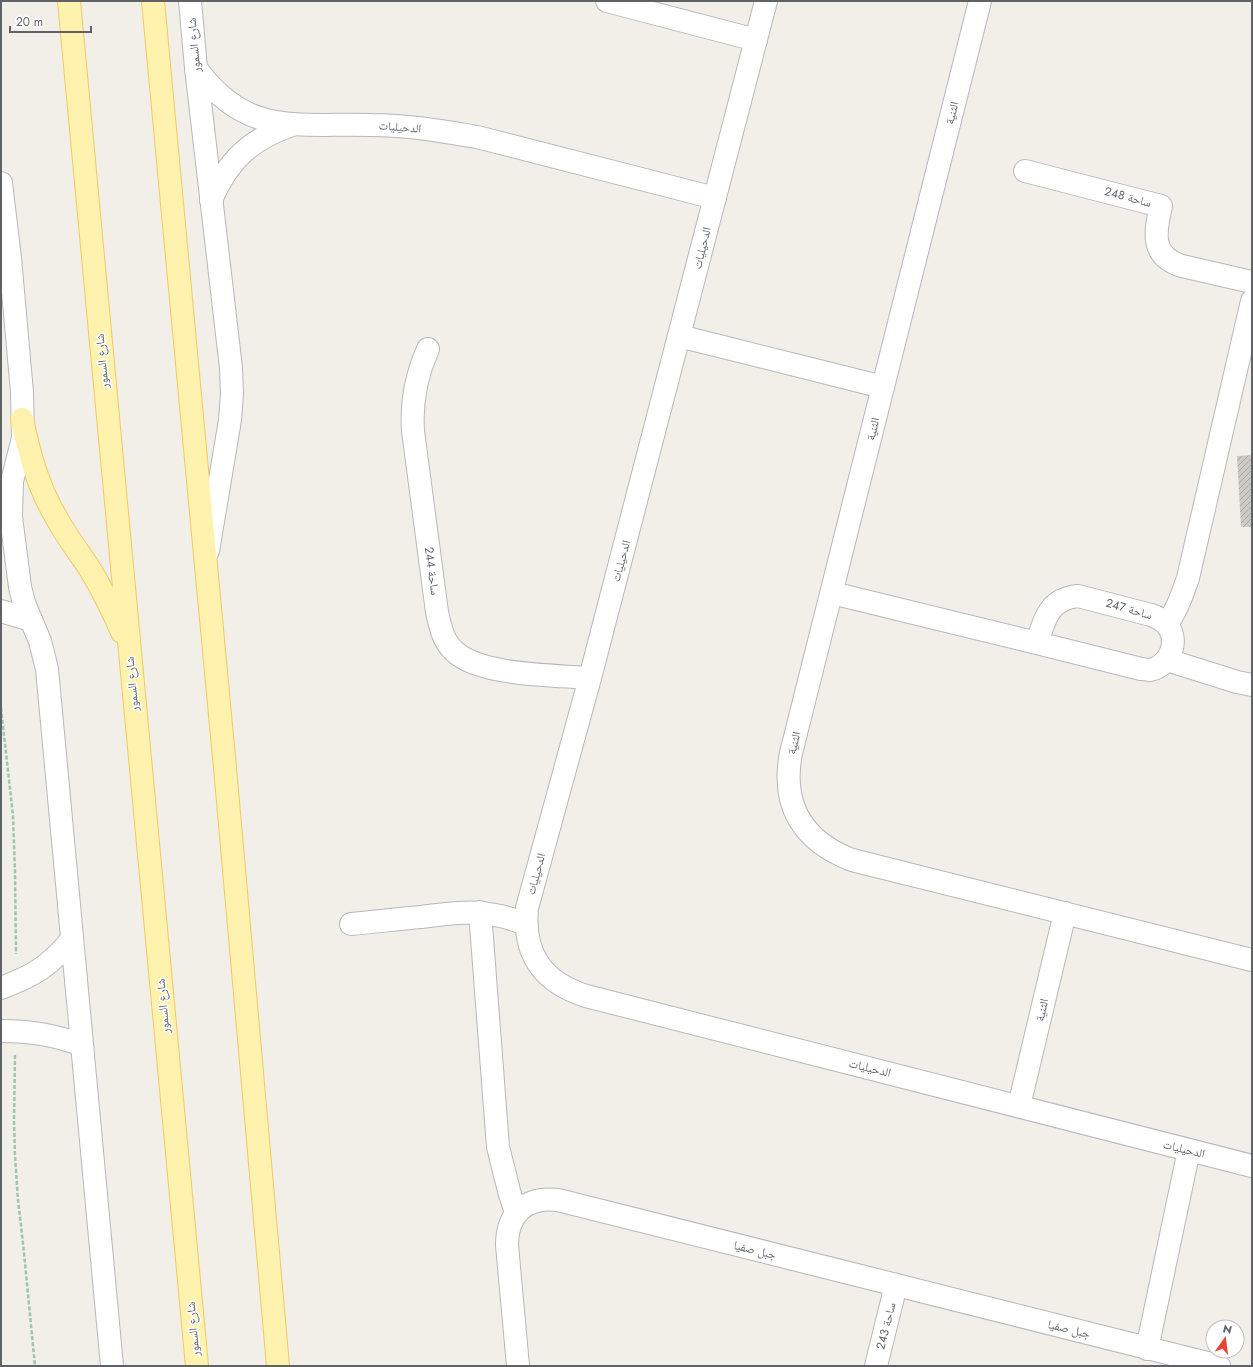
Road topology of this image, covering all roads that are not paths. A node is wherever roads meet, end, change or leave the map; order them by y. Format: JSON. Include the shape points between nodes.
{"nodes":[{"id":1,"x":69,"y":1,"type":"edge"},
{"id":2,"x":153,"y":1,"type":"edge"},
{"id":3,"x":190,"y":1,"type":"edge"},
{"id":4,"x":607,"y":1,"type":"edge"},
{"id":5,"x":766,"y":1,"type":"edge"},
{"id":6,"x":980,"y":1,"type":"edge"},
{"id":7,"x":756,"y":40,"type":"junction"},
{"id":8,"x":196,"y":68,"type":"junction"},
{"id":9,"x":292,"y":125,"type":"junction"},
{"id":10,"x":1025,"y":170,"type":"dead end"},
{"id":11,"x":1,"y":183,"type":"edge"},
{"id":12,"x":715,"y":198,"type":"junction"},
{"id":13,"x":211,"y":200,"type":"junction"},
{"id":14,"x":1252,"y":282,"type":"edge"},
{"id":15,"x":1252,"y":301,"type":"edge"},
{"id":16,"x":679,"y":336,"type":"junction"},
{"id":17,"x":428,"y":349,"type":"dead end"},
{"id":18,"x":883,"y":387,"type":"junction"},
{"id":19,"x":22,"y":419,"type":"junction"},
{"id":20,"x":6,"y":524,"type":"edge"},
{"id":21,"x":206,"y":564,"type":"junction"},
{"id":22,"x":832,"y":593,"type":"junction"},
{"id":23,"x":1,"y":611,"type":"edge"},
{"id":24,"x":31,"y":620,"type":"junction"},
{"id":25,"x":1167,"y":624,"type":"junction"},
{"id":26,"x":1037,"y":643,"type":"junction"},
{"id":27,"x":129,"y":647,"type":"junction"},
{"id":28,"x":1167,"y":660,"type":"junction"},
{"id":29,"x":590,"y":678,"type":"junction"},
{"id":30,"x":1252,"y":686,"type":"edge"},
{"id":31,"x":480,"y":912,"type":"junction"},
{"id":32,"x":1065,"y":913,"type":"junction"},
{"id":33,"x":351,"y":924,"type":"dead end"},
{"id":34,"x":526,"y":924,"type":"junction"},
{"id":35,"x":72,"y":939,"type":"junction"},
{"id":36,"x":1252,"y":960,"type":"edge"},
{"id":37,"x":1,"y":988,"type":"edge"},
{"id":38,"x":1,"y":1031,"type":"edge"},
{"id":39,"x":82,"y":1045,"type":"junction"},
{"id":40,"x":1019,"y":1106,"type":"junction"},
{"id":41,"x":1189,"y":1150,"type":"junction"},
{"id":42,"x":1252,"y":1166,"type":"edge"},
{"id":43,"x":516,"y":1213,"type":"junction"},
{"id":44,"x":896,"y":1285,"type":"junction"},
{"id":45,"x":1147,"y":1349,"type":"junction"},
{"id":46,"x":112,"y":1366,"type":"edge"},
{"id":47,"x":197,"y":1366,"type":"edge"},
{"id":48,"x":278,"y":1366,"type":"edge"},
{"id":49,"x":518,"y":1366,"type":"edge"},
{"id":50,"x":876,"y":1366,"type":"edge"},
{"id":51,"x":1219,"y":1366,"type":"edge"}],
"edges":[{"from":1,"to":27,"type":"main road","name":"شارع السمور"},
{"from":2,"to":21,"type":"main road","name":"شارع السمور"},
{"from":3,"to":8,"type":"street","name":"شارع السمور"},
{"from":4,"to":7,"type":"street"},
{"from":5,"to":7,"type":"street","name":"الدحيليات"},
{"from":6,"to":18,"type":"street","name":"الثنية"},
{"from":7,"to":12,"type":"street","name":"الدحيليات"},
{"from":8,"to":9,"type":"street","name":"الدحيليات","via":[[215,92],[242,111],[272,123]]},
{"from":8,"to":13,"type":"street","name":"شارع السمور"},
{"from":9,"to":12,"type":"street","name":"الدحيليات","via":[[372,125],[438,130]]},
{"from":9,"to":13,"type":"street","name":"الدحيليات","via":[[259,139],[235,159],[217,185]]},
{"from":10,"to":14,"type":"street","name":"ساحة 248","via":[[1161,206],[1156,235],[1157,244],[1166,258],[1174,264]]},
{"from":11,"to":19,"type":"street","via":[[18,344]]},
{"from":12,"to":16,"type":"street","name":"الدحيليات"},
{"from":13,"to":21,"type":"street","name":"شارع السمور","via":[[232,394]]},
{"from":15,"to":25,"type":"street","via":[[1188,578],[1180,602]]},
{"from":16,"to":18,"type":"street"},
{"from":16,"to":29,"type":"street","name":"الدحيليات"},
{"from":17,"to":29,"type":"street","name":"ساحة 244","via":[[416,381],[412,431],[437,612],[445,640],[454,652],[489,668],[508,672]]},
{"from":18,"to":22,"type":"street","name":"الثنية"},
{"from":19,"to":20,"type":"street","via":[[23,438],[12,480]]},
{"from":19,"to":27,"type":"main road","via":[[42,490],[55,517],[103,592]]},
{"from":20,"to":24,"type":"street","via":[[24,603]]},
{"from":21,"to":48,"type":"main road","name":"شارع السمور"},
{"from":22,"to":26,"type":"street"},
{"from":22,"to":32,"type":"street","name":"الثنية","via":[[788,770],[788,787],[792,803],[808,833],[821,845],[852,860]]},
{"from":23,"to":24,"type":"street"},
{"from":24,"to":35,"type":"street","via":[[40,641],[47,669]]},
{"from":25,"to":26,"type":"street","name":"ساحة 247","via":[[1151,615],[1078,596],[1069,597],[1053,606],[1047,613]]},
{"from":25,"to":28,"type":"street","name":"ساحة 247","via":[[1172,632],[1173,642]]},
{"from":26,"to":28,"type":"street","via":[[1141,669],[1150,670]]},
{"from":27,"to":47,"type":"main road","name":"شارع السمور"},
{"from":28,"to":30,"type":"street"},
{"from":29,"to":34,"type":"street","name":"الدحيليات","via":[[527,908]]},
{"from":31,"to":33,"type":"street"},
{"from":31,"to":34,"type":"street","via":[[511,918]]},
{"from":31,"to":43,"type":"street","via":[[498,1147]]},
{"from":32,"to":36,"type":"street","name":"الثنية"},
{"from":32,"to":40,"type":"street","name":"الثنية"},
{"from":34,"to":40,"type":"street","name":"الدحيليات","via":[[532,952],[539,965],[548,976],[572,992]]},
{"from":35,"to":37,"type":"street","via":[[47,966],[31,976]]},
{"from":35,"to":39,"type":"street"},
{"from":38,"to":39,"type":"street","via":[[40,1033]]},
{"from":39,"to":46,"type":"street"},
{"from":40,"to":41,"type":"street","name":"الدحيليات"},
{"from":41,"to":42,"type":"street","name":"الدحيليات"},
{"from":41,"to":45,"type":"street"},
{"from":43,"to":44,"type":"street","name":"جبل صفيا","via":[[535,1200],[558,1200]]},
{"from":43,"to":49,"type":"street","via":[[510,1223],[507,1245]]},
{"from":44,"to":45,"type":"street","name":"جبل صفيا"},
{"from":44,"to":50,"type":"street","name":"ساحة 243"},
{"from":45,"to":51,"type":"street","name":"جبل صفيا"}]}
